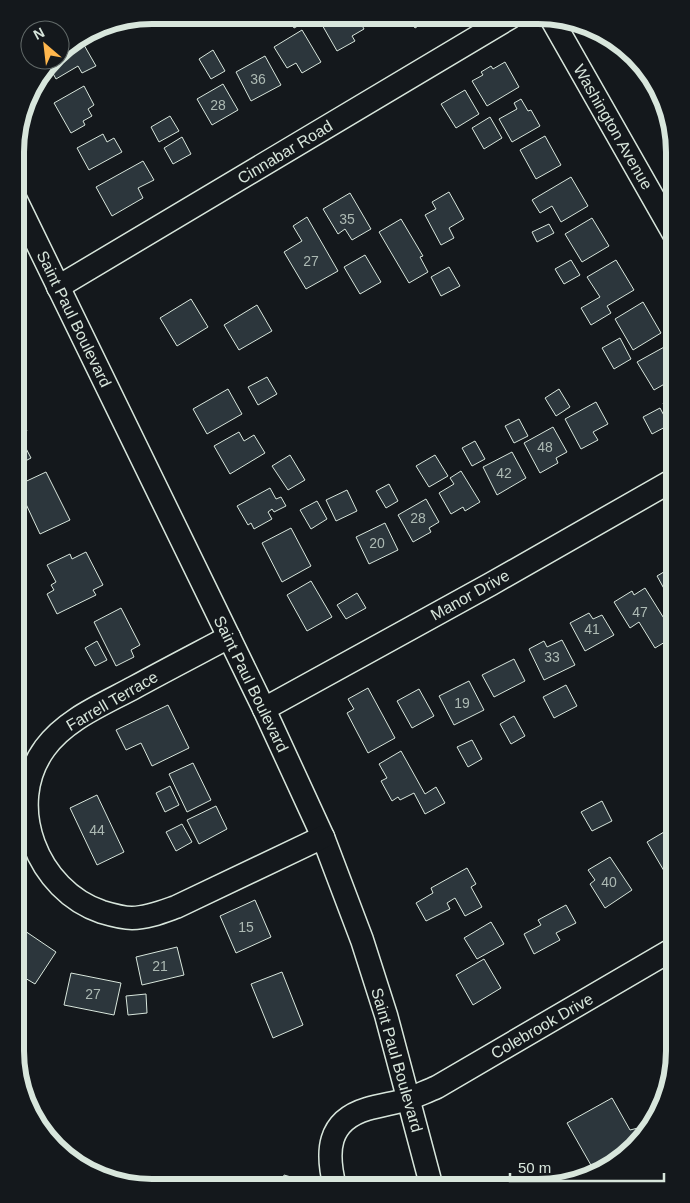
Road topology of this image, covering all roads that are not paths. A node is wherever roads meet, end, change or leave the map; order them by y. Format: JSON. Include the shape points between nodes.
{"nodes":[{"id":1,"x":499,"y":24,"type":"edge"},
{"id":2,"x":555,"y":25,"type":"edge"},
{"id":3,"x":24,"y":217,"type":"edge"},
{"id":4,"x":666,"y":220,"type":"edge"},
{"id":5,"x":58,"y":287,"type":"junction"},
{"id":6,"x":666,"y":484,"type":"edge"},
{"id":7,"x":228,"y":637,"type":"junction"},
{"id":8,"x":264,"y":709,"type":"junction"},
{"id":9,"x":323,"y":837,"type":"junction"},
{"id":10,"x":666,"y":953,"type":"edge"},
{"id":11,"x":408,"y":1099,"type":"junction"},
{"id":12,"x":333,"y":1179,"type":"edge"},
{"id":13,"x":430,"y":1179,"type":"edge"}],
"edges":[{"from":1,"to":5,"type":"street","name":"Cinnabar Road"},
{"from":2,"to":4,"type":"street","name":"Washington Avenue"},
{"from":3,"to":5,"type":"street","name":"Saint Paul Boulevard"},
{"from":5,"to":7,"type":"street","name":"Saint Paul Boulevard"},
{"from":6,"to":8,"type":"street","name":"Manor Drive"},
{"from":7,"to":8,"type":"street","name":"Saint Paul Boulevard"},
{"from":7,"to":9,"type":"street","name":"Farrell Terrace","via":[[100,705],[60,731],[45,747],[36,762],[27,799],[27,814],[36,852],[59,886],[74,899],[113,916],[132,918],[176,907]]},
{"from":8,"to":9,"type":"street","name":"Saint Paul Boulevard"},
{"from":9,"to":11,"type":"street","name":"Saint Paul Boulevard","via":[[362,940]]},
{"from":10,"to":11,"type":"street","name":"Colebrook Drive","via":[[437,1087]]},
{"from":11,"to":12,"type":"street","name":"Colebrook Drive","via":[[365,1110],[338,1127],[330,1153]]},
{"from":11,"to":13,"type":"street","name":"Saint Paul Boulevard"}]}
